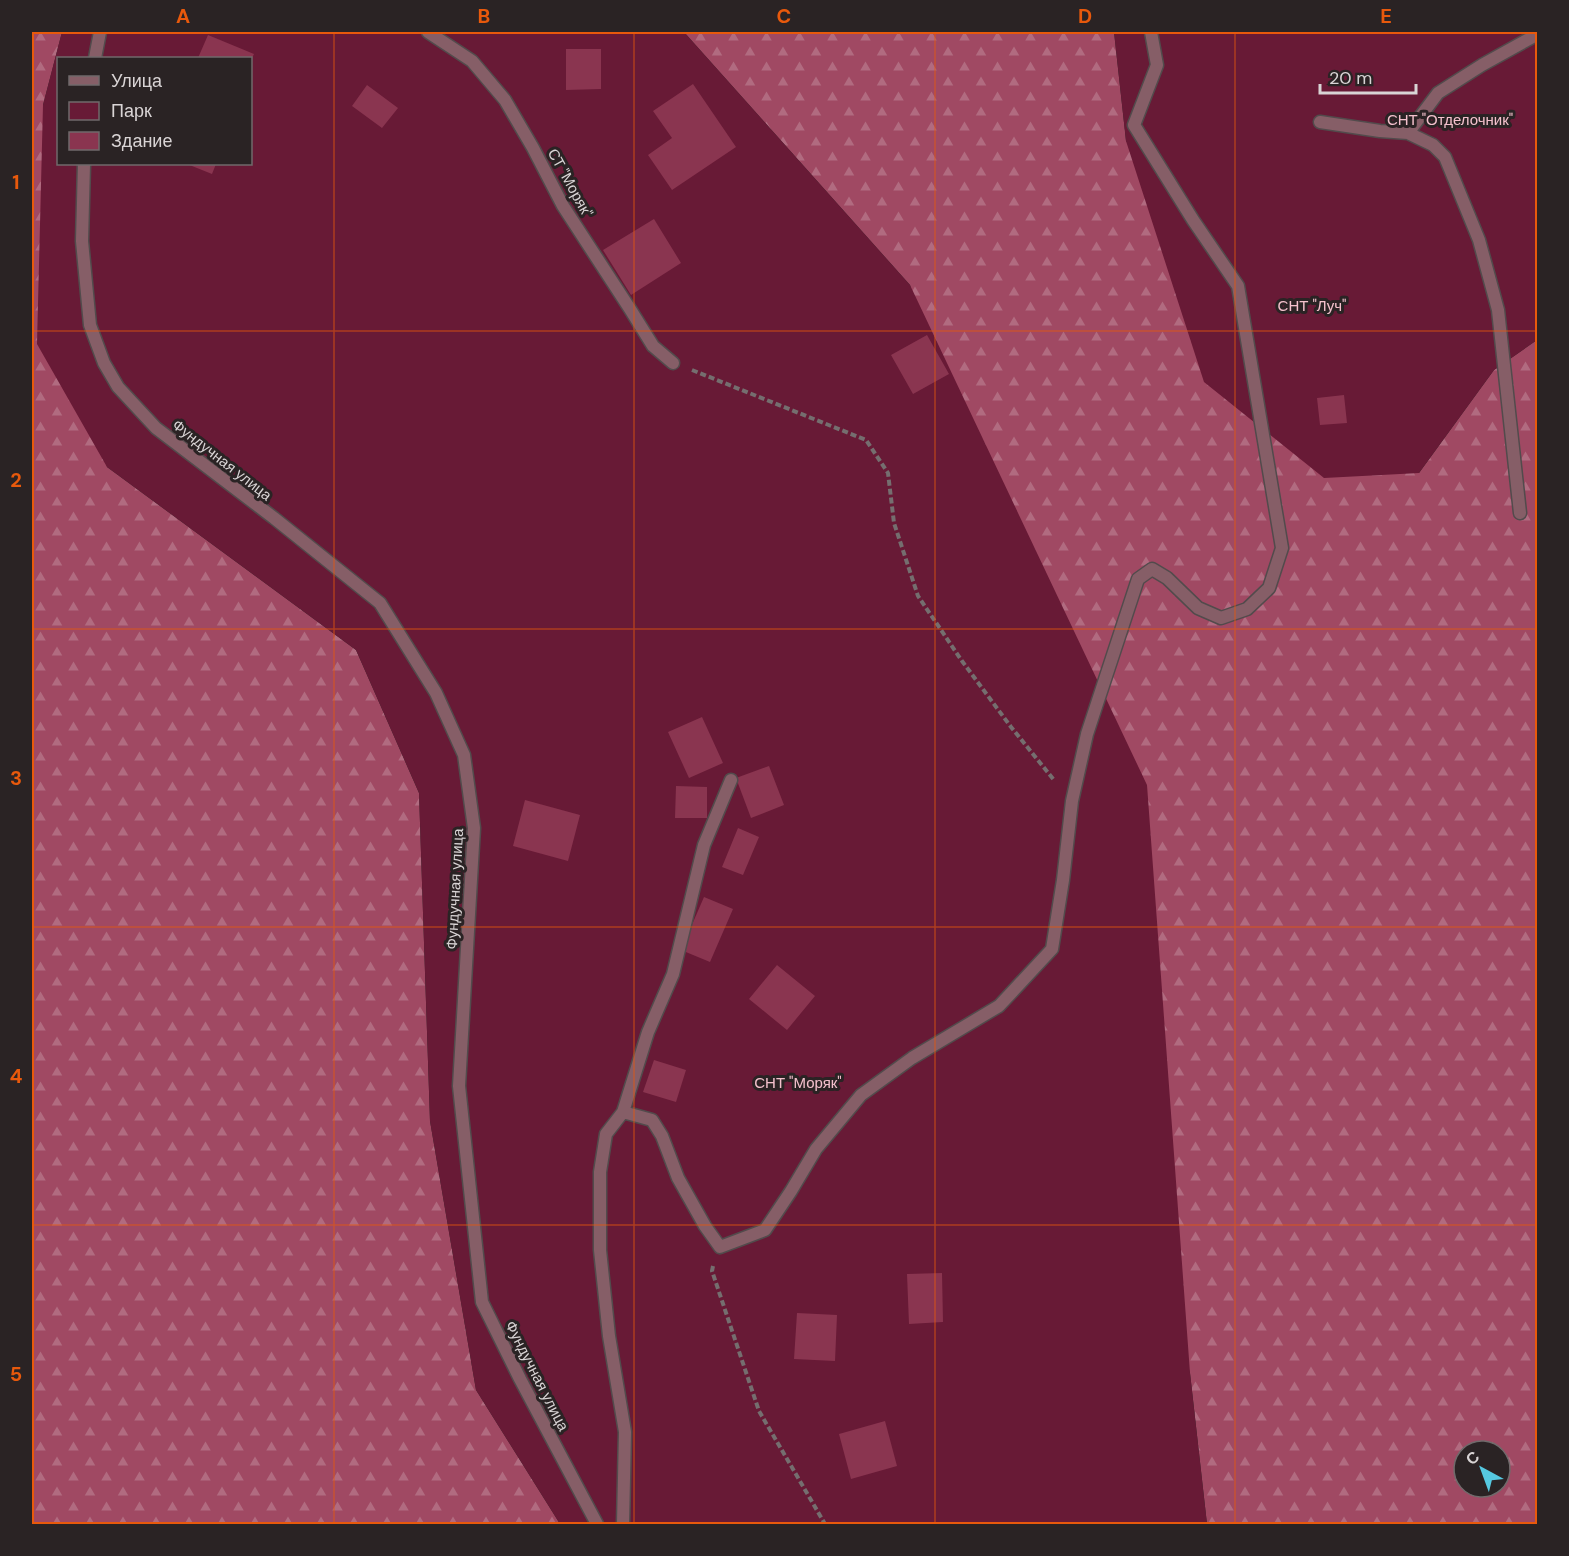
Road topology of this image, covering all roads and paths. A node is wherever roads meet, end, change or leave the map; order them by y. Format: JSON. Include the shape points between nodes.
{"nodes":[{"id":1,"x":100,"y":32,"type":"edge"},
{"id":2,"x":428,"y":32,"type":"edge"},
{"id":3,"x":1151,"y":32,"type":"edge"},
{"id":4,"x":1538,"y":34,"type":"edge"},
{"id":5,"x":95,"y":57,"type":"edge"},
{"id":6,"x":1320,"y":122,"type":"dead end"},
{"id":7,"x":1408,"y":133,"type":"junction"},
{"id":8,"x":84,"y":165,"type":"edge"},
{"id":9,"x":673,"y":363,"type":"joint"},
{"id":10,"x":1520,"y":513,"type":"dead end"},
{"id":11,"x":731,"y":780,"type":"dead end"},
{"id":12,"x":1072,"y":801,"type":"junction"},
{"id":13,"x":623,"y":1112,"type":"junction"},
{"id":14,"x":720,"y":1247,"type":"junction"},
{"id":15,"x":597,"y":1524,"type":"edge"},
{"id":16,"x":623,"y":1524,"type":"edge"},
{"id":17,"x":825,"y":1524,"type":"edge"}],
"edges":[{"from":1,"to":5,"type":"street"},
{"from":2,"to":9,"type":"street","name":"СТ \"Моряк\"","via":[[472,62],[506,100],[563,206],[653,346]]},
{"from":3,"to":12,"type":"street","via":[[1157,66],[1134,125],[1238,286],[1282,548],[1269,588],[1247,609],[1221,618],[1198,608],[1152,569],[1138,579],[1087,734]]},
{"from":4,"to":7,"type":"street","via":[[1438,93]]},
{"from":6,"to":7,"type":"street"},
{"from":7,"to":10,"type":"street","via":[[1433,145],[1445,157],[1479,240],[1498,310]]},
{"from":8,"to":15,"type":"street","name":"Фундучная улица","via":[[82,241],[90,325],[118,387],[156,428],[380,603],[435,693],[464,755],[474,828],[459,1086],[482,1302]]},
{"from":9,"to":12,"type":"path","via":[[866,440],[888,473],[894,523],[918,596],[1011,727]]},
{"from":11,"to":13,"type":"street","via":[[704,845],[673,974],[648,1032]]},
{"from":12,"to":14,"type":"street","via":[[1052,949],[999,1006],[912,1058],[861,1095],[816,1149],[765,1230]]},
{"from":13,"to":14,"type":"street","via":[[652,1120],[678,1178]]},
{"from":13,"to":16,"type":"street","via":[[606,1134],[600,1172],[600,1250],[625,1432]]},
{"from":14,"to":17,"type":"path","via":[[712,1271],[759,1411]]}]}
